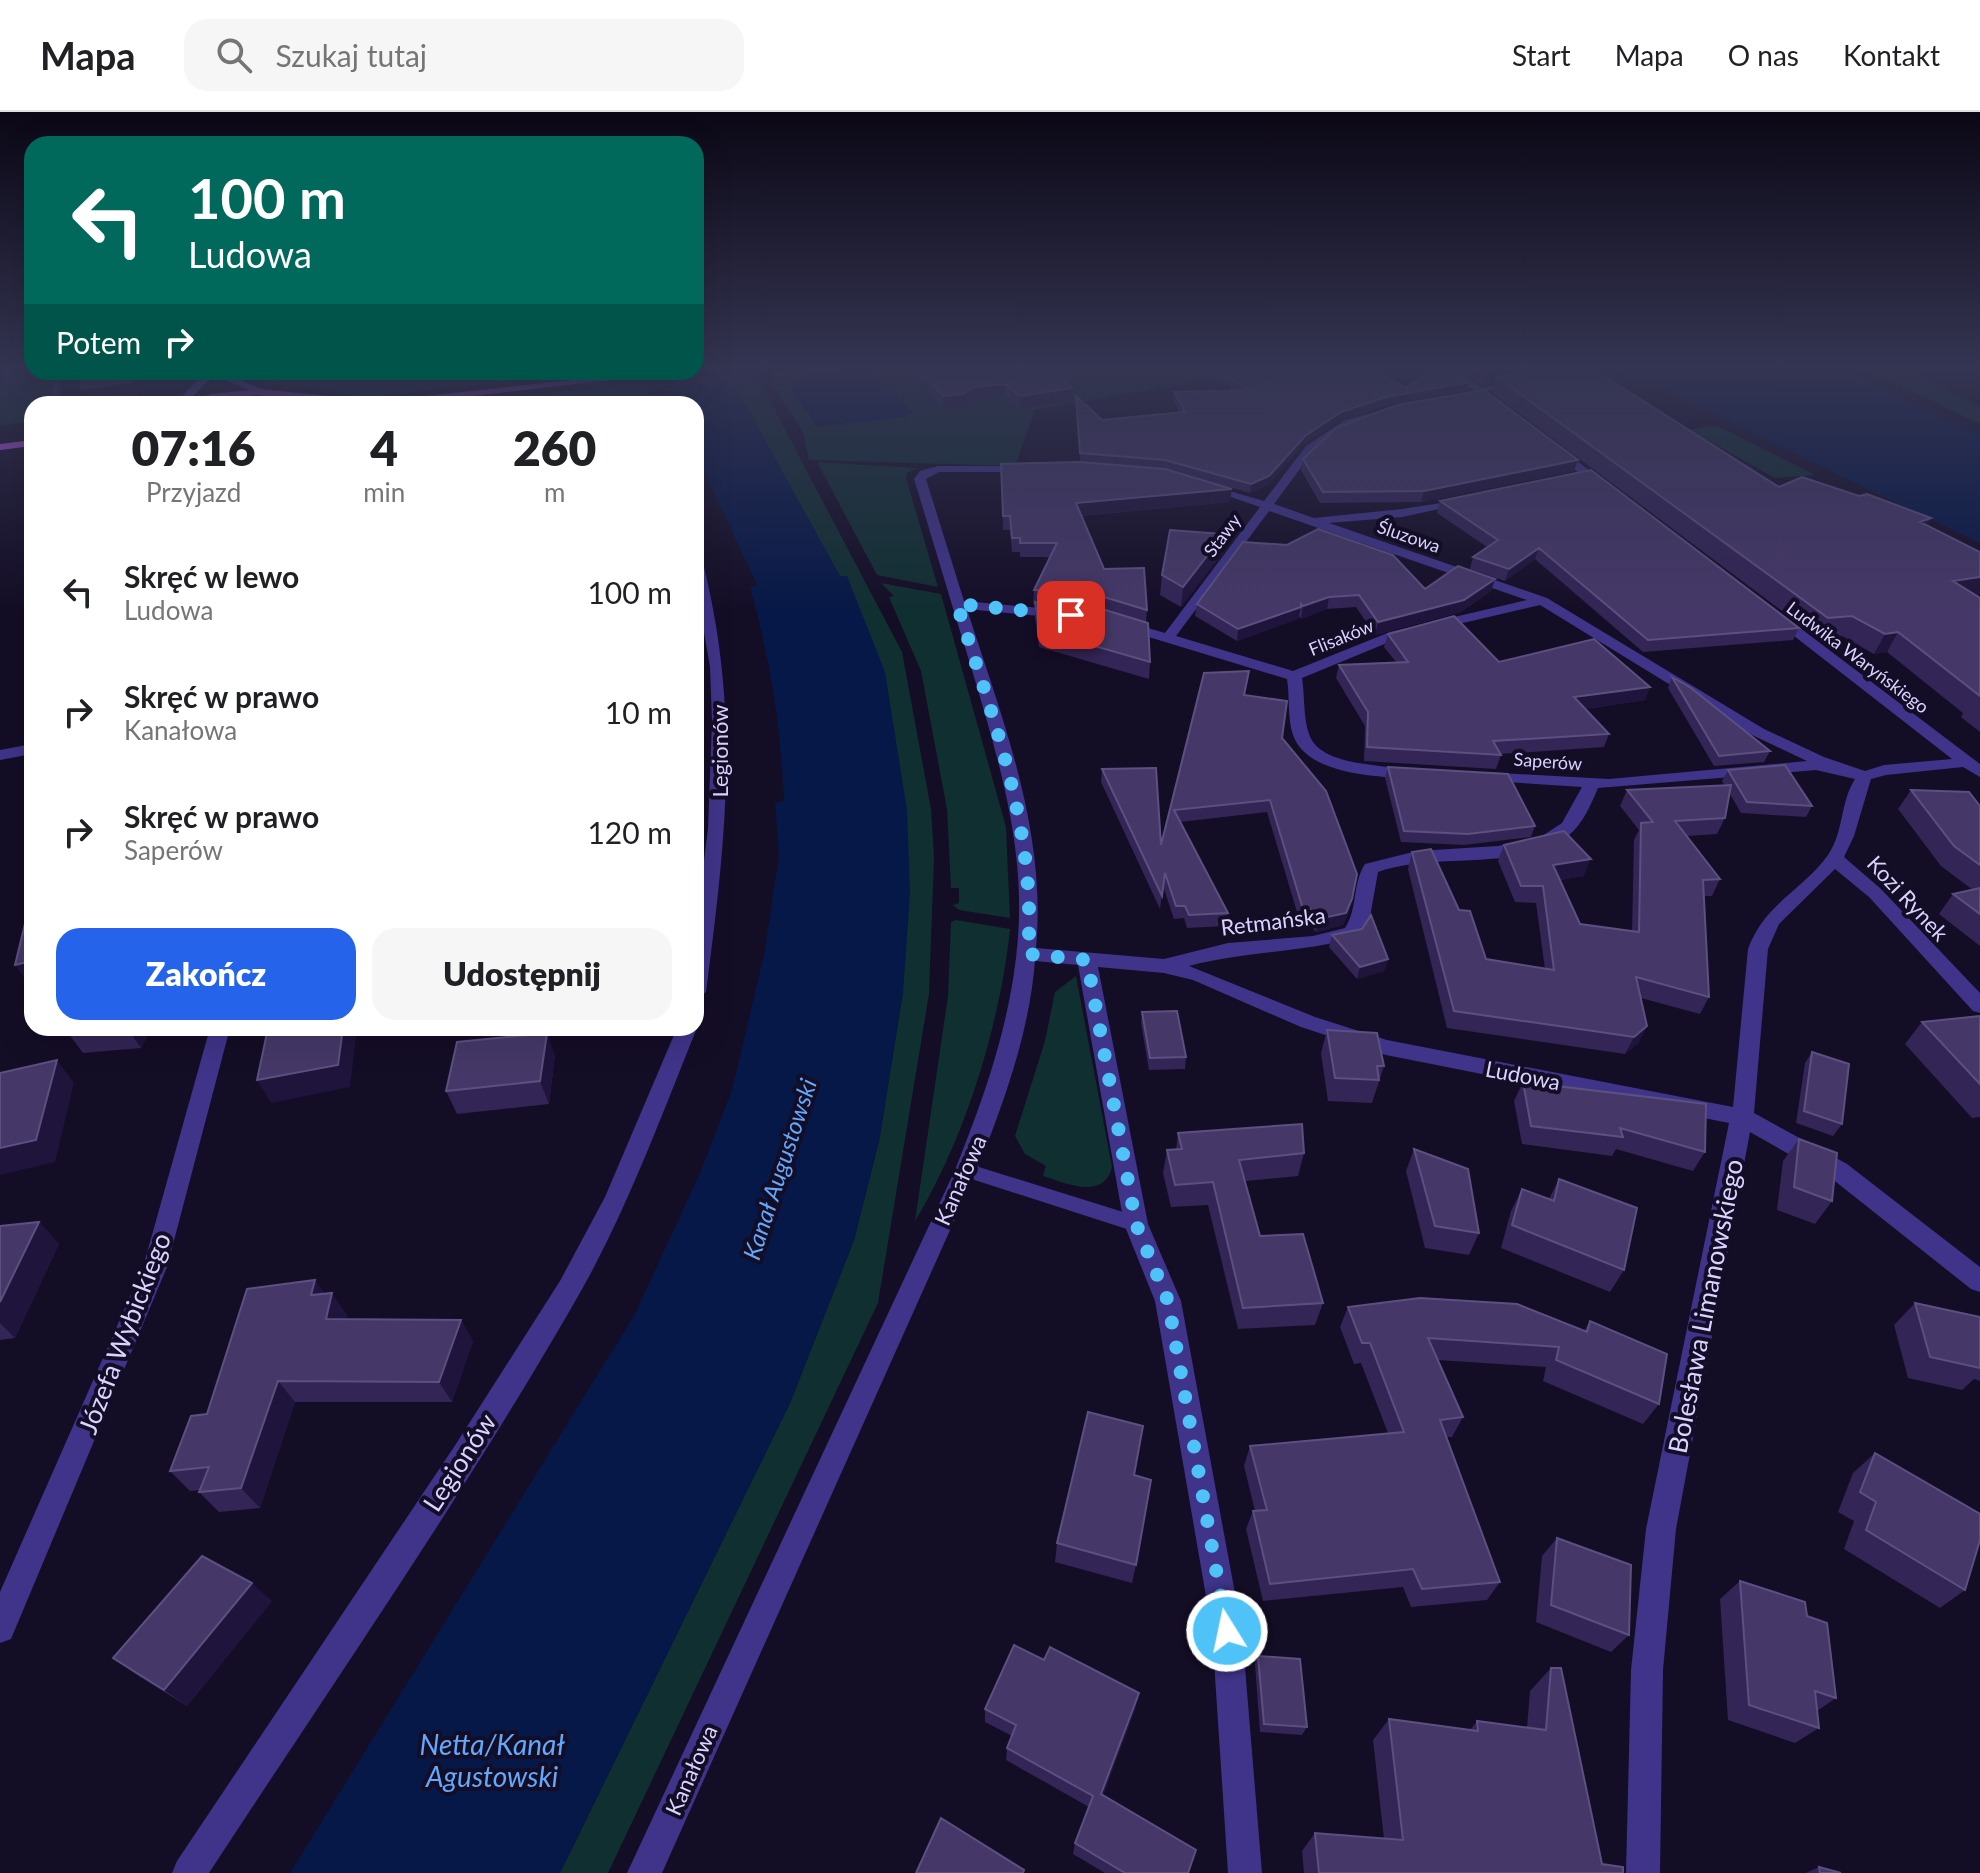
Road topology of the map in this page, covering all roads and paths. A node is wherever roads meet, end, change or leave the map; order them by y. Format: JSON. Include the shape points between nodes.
{"nodes":[{"id":1,"x":1310,"y":448,"type":"edge"},
{"id":2,"x":1554,"y":448,"type":"edge"},
{"id":3,"x":1038,"y":469,"type":"edge"},
{"id":4,"x":1588,"y":475,"type":"junction"},
{"id":5,"x":1572,"y":478,"type":"edge"},
{"id":6,"x":1187,"y":480,"type":"edge"},
{"id":7,"x":1479,"y":497,"type":"edge"},
{"id":8,"x":1619,"y":499,"type":"edge"},
{"id":9,"x":1266,"y":506,"type":"junction"},
{"id":10,"x":1309,"y":522,"type":"junction"},
{"id":11,"x":704,"y":597,"type":"edge"},
{"id":12,"x":1542,"y":601,"type":"junction"},
{"id":13,"x":957,"y":604,"type":"junction"},
{"id":14,"x":1768,"y":611,"type":"edge"},
{"id":15,"x":1071,"y":615,"type":"edge"},
{"id":16,"x":1115,"y":622,"type":"edge"},
{"id":17,"x":1168,"y":638,"type":"junction"},
{"id":18,"x":1294,"y":676,"type":"junction"},
{"id":19,"x":24,"y":750,"type":"edge"},
{"id":20,"x":0,"y":755,"type":"edge"},
{"id":21,"x":1974,"y":767,"type":"edge"},
{"id":22,"x":1436,"y":775,"type":"edge"},
{"id":23,"x":1467,"y":776,"type":"edge"},
{"id":24,"x":1865,"y":776,"type":"junction"},
{"id":25,"x":1592,"y":784,"type":"junction"},
{"id":26,"x":1835,"y":859,"type":"junction"},
{"id":27,"x":704,"y":936,"type":"edge"},
{"id":28,"x":1028,"y":954,"type":"junction"},
{"id":29,"x":1087,"y":960,"type":"junction"},
{"id":30,"x":1164,"y":966,"type":"junction"},
{"id":31,"x":1980,"y":1006,"type":"edge"},
{"id":32,"x":218,"y":1036,"type":"edge"},
{"id":33,"x":684,"y":1036,"type":"edge"},
{"id":34,"x":1742,"y":1117,"type":"junction"},
{"id":35,"x":966,"y":1170,"type":"junction"},
{"id":36,"x":1136,"y":1224,"type":"junction"},
{"id":37,"x":1980,"y":1281,"type":"edge"},
{"id":38,"x":0,"y":1628,"type":"edge"},
{"id":39,"x":189,"y":1873,"type":"edge"},
{"id":40,"x":644,"y":1873,"type":"edge"},
{"id":41,"x":1245,"y":1873,"type":"edge"},
{"id":42,"x":1643,"y":1873,"type":"edge"}],
"edges":[{"from":1,"to":9,"type":"street","name":"Stawy"},
{"from":2,"to":4,"type":"street"},
{"from":3,"to":13,"type":"street","name":"Kanałowa","via":[[949,469],[929,471],[920,479]]},
{"from":4,"to":5,"type":"street"},
{"from":4,"to":8,"type":"street"},
{"from":6,"to":9,"type":"street","name":"Śluzowa"},
{"from":7,"to":10,"type":"street","via":[[1402,513]]},
{"from":9,"to":10,"type":"street","name":"Śluzowa"},
{"from":9,"to":17,"type":"street","name":"Stawy"},
{"from":10,"to":12,"type":"street","name":"Śluzowa"},
{"from":11,"to":27,"type":"street","name":"Legionów","via":[[718,663],[722,757]]},
{"from":12,"to":18,"type":"street","name":"Flisaków","via":[[1395,635]]},
{"from":12,"to":24,"type":"street","name":"Śluzowa","via":[[1758,732]]},
{"from":13,"to":15,"type":"street"},
{"from":13,"to":28,"type":"street","name":"Kanałowa","via":[[1023,828]]},
{"from":14,"to":21,"type":"street","name":"Ludwika Waryńskiego"},
{"from":16,"to":17,"type":"street"},
{"from":17,"to":18,"type":"street"},
{"from":18,"to":22,"type":"street","via":[[1300,736],[1315,752],[1364,769]]},
{"from":19,"to":20,"type":"street"},
{"from":21,"to":24,"type":"street","name":"Saperów","via":[[1884,770]]},
{"from":23,"to":25,"type":"street","name":"Saperów"},
{"from":24,"to":25,"type":"street","name":"Saperów","via":[[1816,765]]},
{"from":24,"to":26,"type":"street","name":"Bolesława Limanowskiego"},
{"from":25,"to":30,"type":"street","name":"Retmańska","via":[[1573,822],[1560,834],[1503,850],[1408,857],[1371,868],[1364,879],[1364,910],[1351,933],[1313,942],[1228,949]]},
{"from":26,"to":31,"type":"street","name":"Kozi Rynek","via":[[1875,893]]},
{"from":26,"to":34,"type":"street","name":"Bolesława Limanowskiego","via":[[1777,911],[1762,933]]},
{"from":28,"to":29,"type":"street","name":"Ludowa"},
{"from":28,"to":35,"type":"street","name":"Kanałowa","via":[[1015,1035]]},
{"from":29,"to":30,"type":"street","name":"Ludowa"},
{"from":29,"to":36,"type":"street"},
{"from":30,"to":34,"type":"street","name":"Ludowa","via":[[1386,1047]]},
{"from":32,"to":38,"type":"street","name":"Józefa Wybickiego","via":[[155,1267]]},
{"from":33,"to":39,"type":"street","name":"Legionów","via":[[616,1198],[569,1289]]},
{"from":34,"to":37,"type":"street","name":"Ludowa","via":[[1839,1171]]},
{"from":34,"to":42,"type":"street","name":"Bolesława Limanowskiego","via":[[1653,1587]]},
{"from":35,"to":36,"type":"lane"},
{"from":35,"to":40,"type":"street","name":"Kanałowa"},
{"from":36,"to":41,"type":"street","via":[[1168,1301],[1227,1631]]}]}
